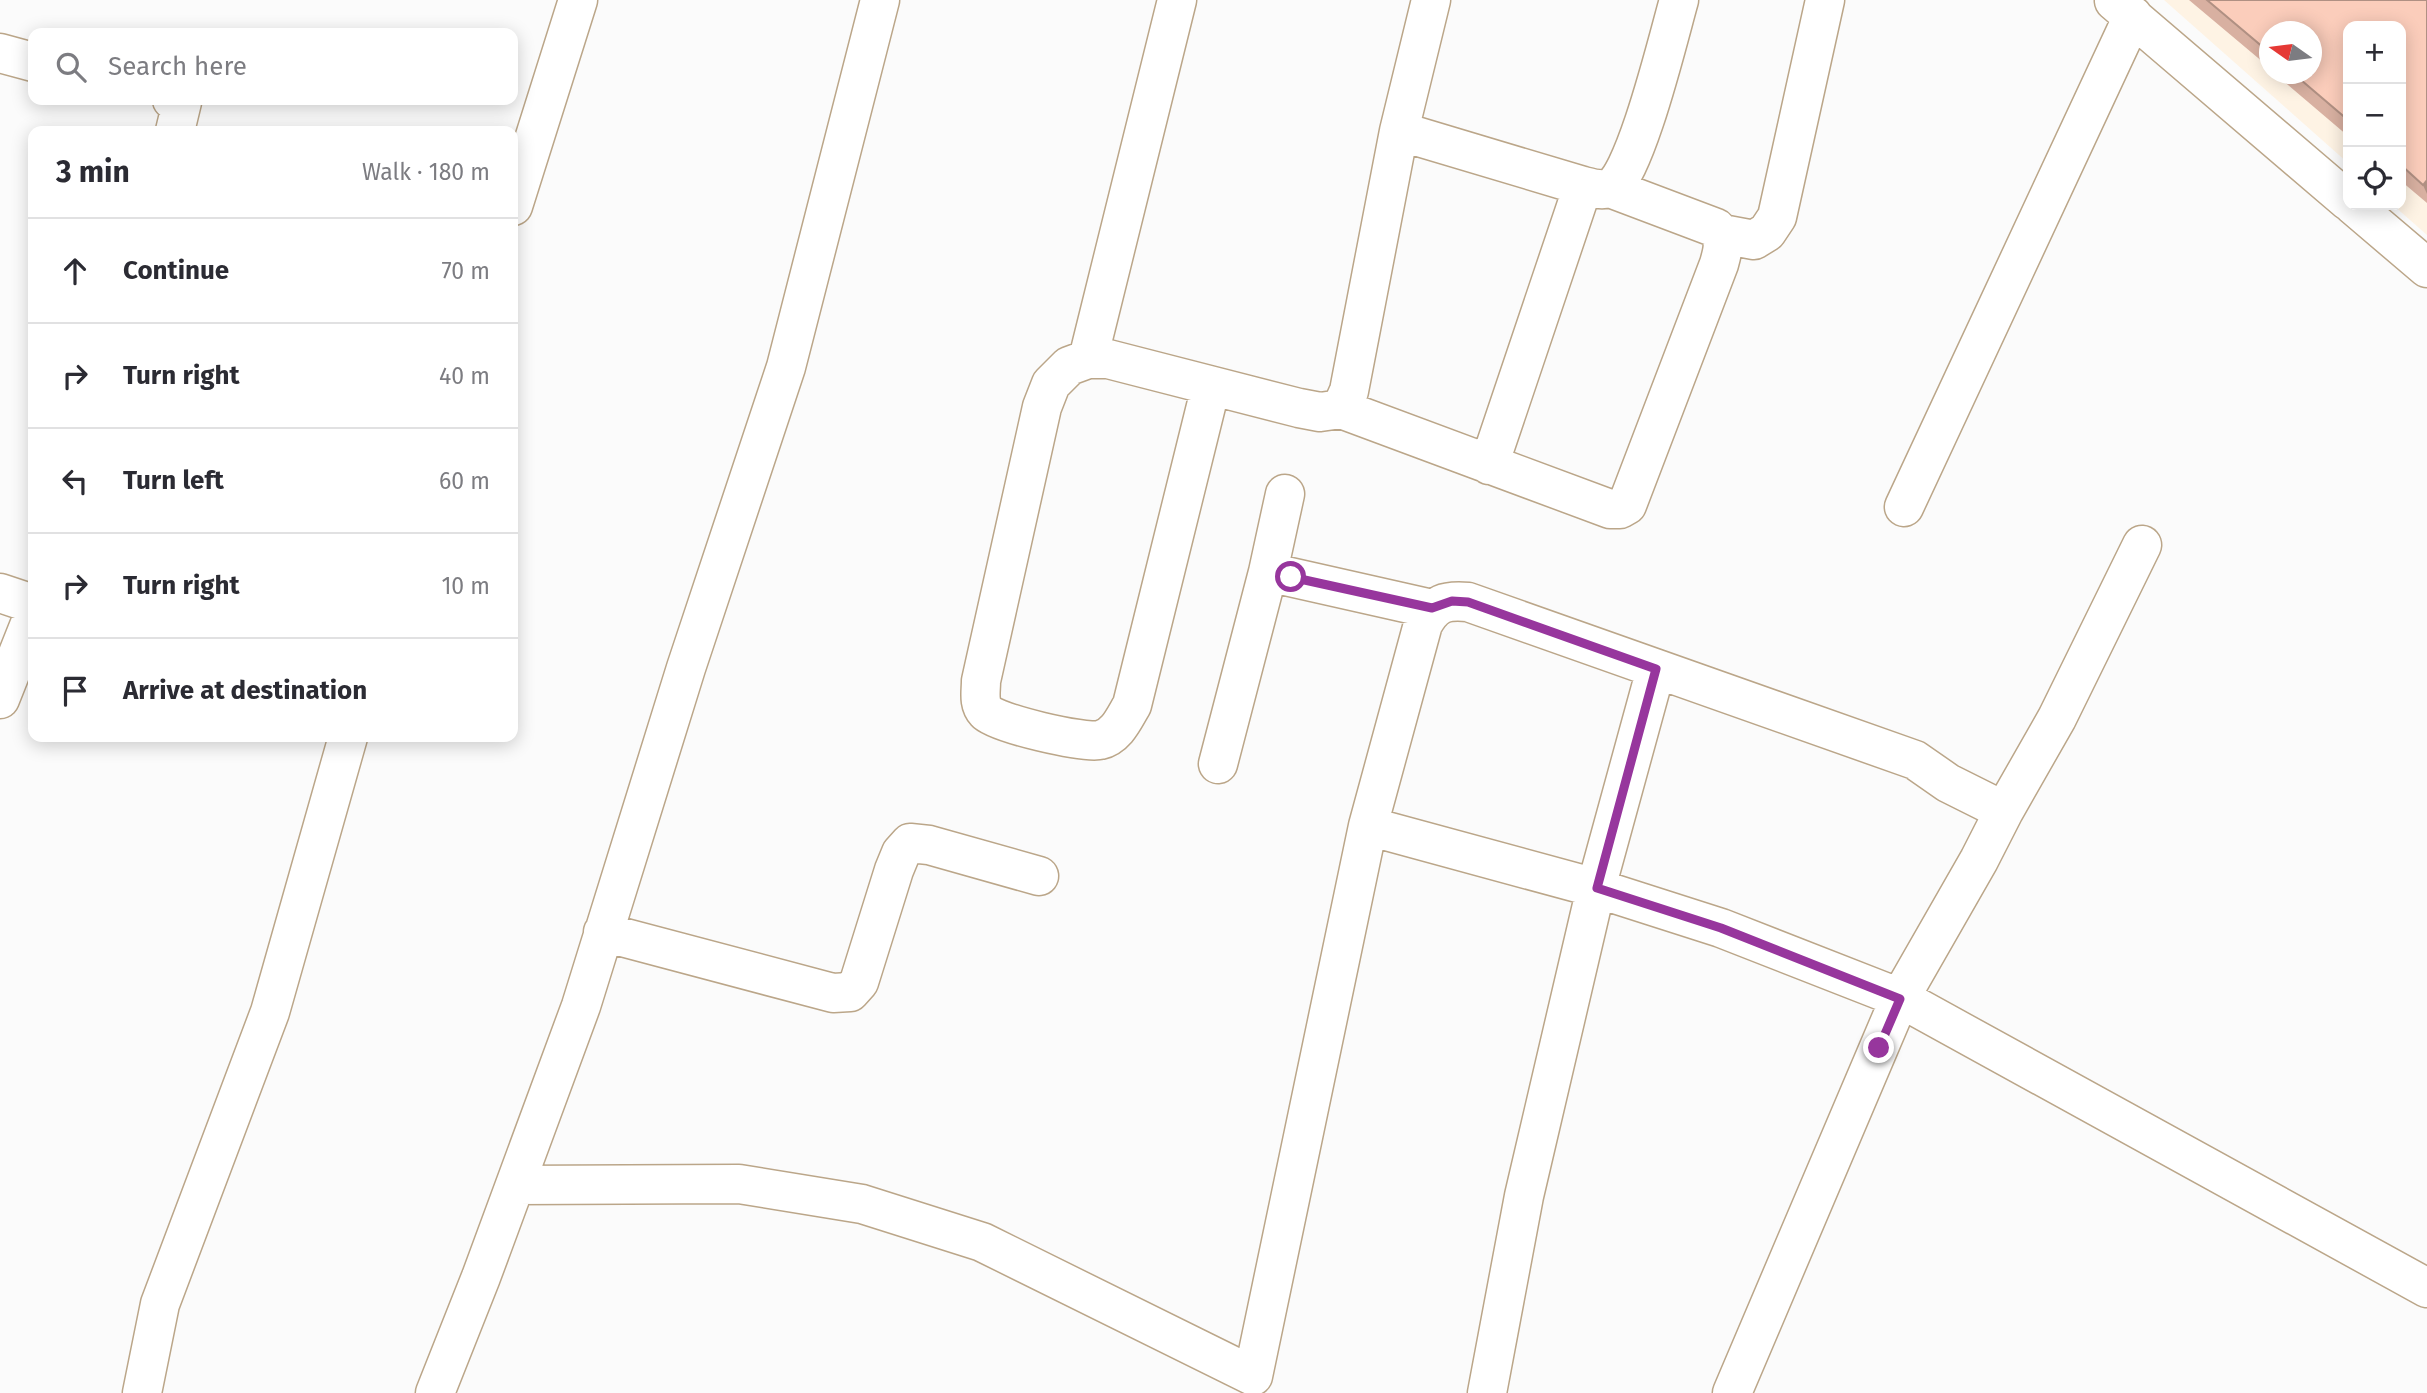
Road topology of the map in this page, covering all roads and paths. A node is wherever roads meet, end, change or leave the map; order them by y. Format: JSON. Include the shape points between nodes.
{"nodes":[{"id":1,"x":578,"y":0,"type":"edge"},
{"id":2,"x":880,"y":0,"type":"edge"},
{"id":3,"x":1177,"y":0,"type":"edge"},
{"id":4,"x":1431,"y":0,"type":"edge"},
{"id":5,"x":1679,"y":0,"type":"edge"},
{"id":6,"x":1825,"y":0,"type":"edge"},
{"id":7,"x":2133,"y":7,"type":"edge"},
{"id":8,"x":0,"y":53,"type":"edge"},
{"id":9,"x":28,"y":61,"type":"edge"},
{"id":10,"x":181,"y":105,"type":"edge"},
{"id":11,"x":176,"y":126,"type":"edge"},
{"id":12,"x":1399,"y":131,"type":"junction"},
{"id":13,"x":1597,"y":187,"type":"junction"},
{"id":14,"x":518,"y":190,"type":"edge"},
{"id":15,"x":2343,"y":196,"type":"edge"},
{"id":16,"x":2359,"y":210,"type":"edge"},
{"id":17,"x":1722,"y":234,"type":"junction"},
{"id":18,"x":2427,"y":268,"type":"edge"},
{"id":19,"x":1088,"y":359,"type":"junction"},
{"id":20,"x":1211,"y":386,"type":"junction"},
{"id":21,"x":1341,"y":409,"type":"junction"},
{"id":22,"x":1489,"y":465,"type":"junction"},
{"id":23,"x":1285,"y":494,"type":"dead end"},
{"id":24,"x":1904,"y":508,"type":"dead end"},
{"id":25,"x":2142,"y":545,"type":"dead end"},
{"id":26,"x":1268,"y":572,"type":"junction"},
{"id":27,"x":0,"y":593,"type":"edge"},
{"id":28,"x":28,"y":602,"type":"edge"},
{"id":29,"x":1432,"y":608,"type":"junction"},
{"id":30,"x":28,"y":629,"type":"edge"},
{"id":31,"x":1656,"y":669,"type":"junction"},
{"id":32,"x":0,"y":699,"type":"edge"},
{"id":33,"x":347,"y":742,"type":"edge"},
{"id":34,"x":1218,"y":764,"type":"dead end"},
{"id":35,"x":2004,"y":811,"type":"junction"},
{"id":36,"x":1368,"y":826,"type":"junction"},
{"id":37,"x":1039,"y":876,"type":"dead end"},
{"id":38,"x":1597,"y":888,"type":"junction"},
{"id":39,"x":603,"y":932,"type":"junction"},
{"id":40,"x":1900,"y":999,"type":"junction"},
{"id":41,"x":515,"y":1185,"type":"junction"},
{"id":42,"x":2427,"y":1288,"type":"edge"},
{"id":43,"x":1251,"y":1384,"type":"edge"},
{"id":44,"x":142,"y":1393,"type":"edge"},
{"id":45,"x":435,"y":1393,"type":"edge"},
{"id":46,"x":1487,"y":1393,"type":"edge"},
{"id":47,"x":1732,"y":1393,"type":"edge"}],
"edges":[{"from":1,"to":14,"type":"street"},
{"from":2,"to":39,"type":"street","via":[[786,367]]},
{"from":3,"to":19,"type":"street"},
{"from":4,"to":12,"type":"street"},
{"from":5,"to":13,"type":"street","via":[[1626,170],[1619,181]]},
{"from":6,"to":17,"type":"street","via":[[1777,217],[1767,232],[1754,240]]},
{"from":7,"to":15,"type":"street"},
{"from":7,"to":24,"type":"street"},
{"from":8,"to":9,"type":"street"},
{"from":10,"to":11,"type":"street"},
{"from":12,"to":13,"type":"street"},
{"from":12,"to":21,"type":"street","via":[[1349,391]]},
{"from":13,"to":17,"type":"street","via":[[1716,228]]},
{"from":13,"to":22,"type":"street"},
{"from":16,"to":18,"type":"street"},
{"from":17,"to":22,"type":"street","via":[[1719,264],[1627,505],[1610,509]]},
{"from":19,"to":20,"type":"street","via":[[1108,359]]},
{"from":19,"to":20,"type":"street","via":[[1069,366],[1051,384],[1042,407],[980,701],[987,714],[1000,720],[1075,740],[1101,740],[1117,730],[1132,705]]},
{"from":20,"to":21,"type":"street","via":[[1320,412]]},
{"from":21,"to":22,"type":"street"},
{"from":23,"to":26,"type":"street"},
{"from":25,"to":35,"type":"street","via":[[2057,718]]},
{"from":26,"to":29,"type":"street"},
{"from":26,"to":34,"type":"street"},
{"from":27,"to":28,"type":"street"},
{"from":29,"to":31,"type":"street","via":[[1452,601],[1468,602]]},
{"from":29,"to":36,"type":"street","via":[[1423,624]]},
{"from":30,"to":32,"type":"street"},
{"from":31,"to":35,"type":"street","via":[[1915,760],[1948,783]]},
{"from":31,"to":38,"type":"street"},
{"from":33,"to":44,"type":"street","via":[[270,1012],[160,1304]]},
{"from":35,"to":40,"type":"street"},
{"from":36,"to":38,"type":"street"},
{"from":36,"to":43,"type":"street"},
{"from":37,"to":39,"type":"street","via":[[909,843],[897,862],[859,982],[850,992],[833,993]]},
{"from":38,"to":40,"type":"street","via":[[1721,928]]},
{"from":38,"to":46,"type":"street","via":[[1524,1196]]},
{"from":39,"to":41,"type":"street","via":[[581,1006]]},
{"from":40,"to":42,"type":"street"},
{"from":40,"to":47,"type":"street"},
{"from":41,"to":43,"type":"street","via":[[739,1184],[862,1204],[982,1242]]},
{"from":41,"to":45,"type":"street"}]}
